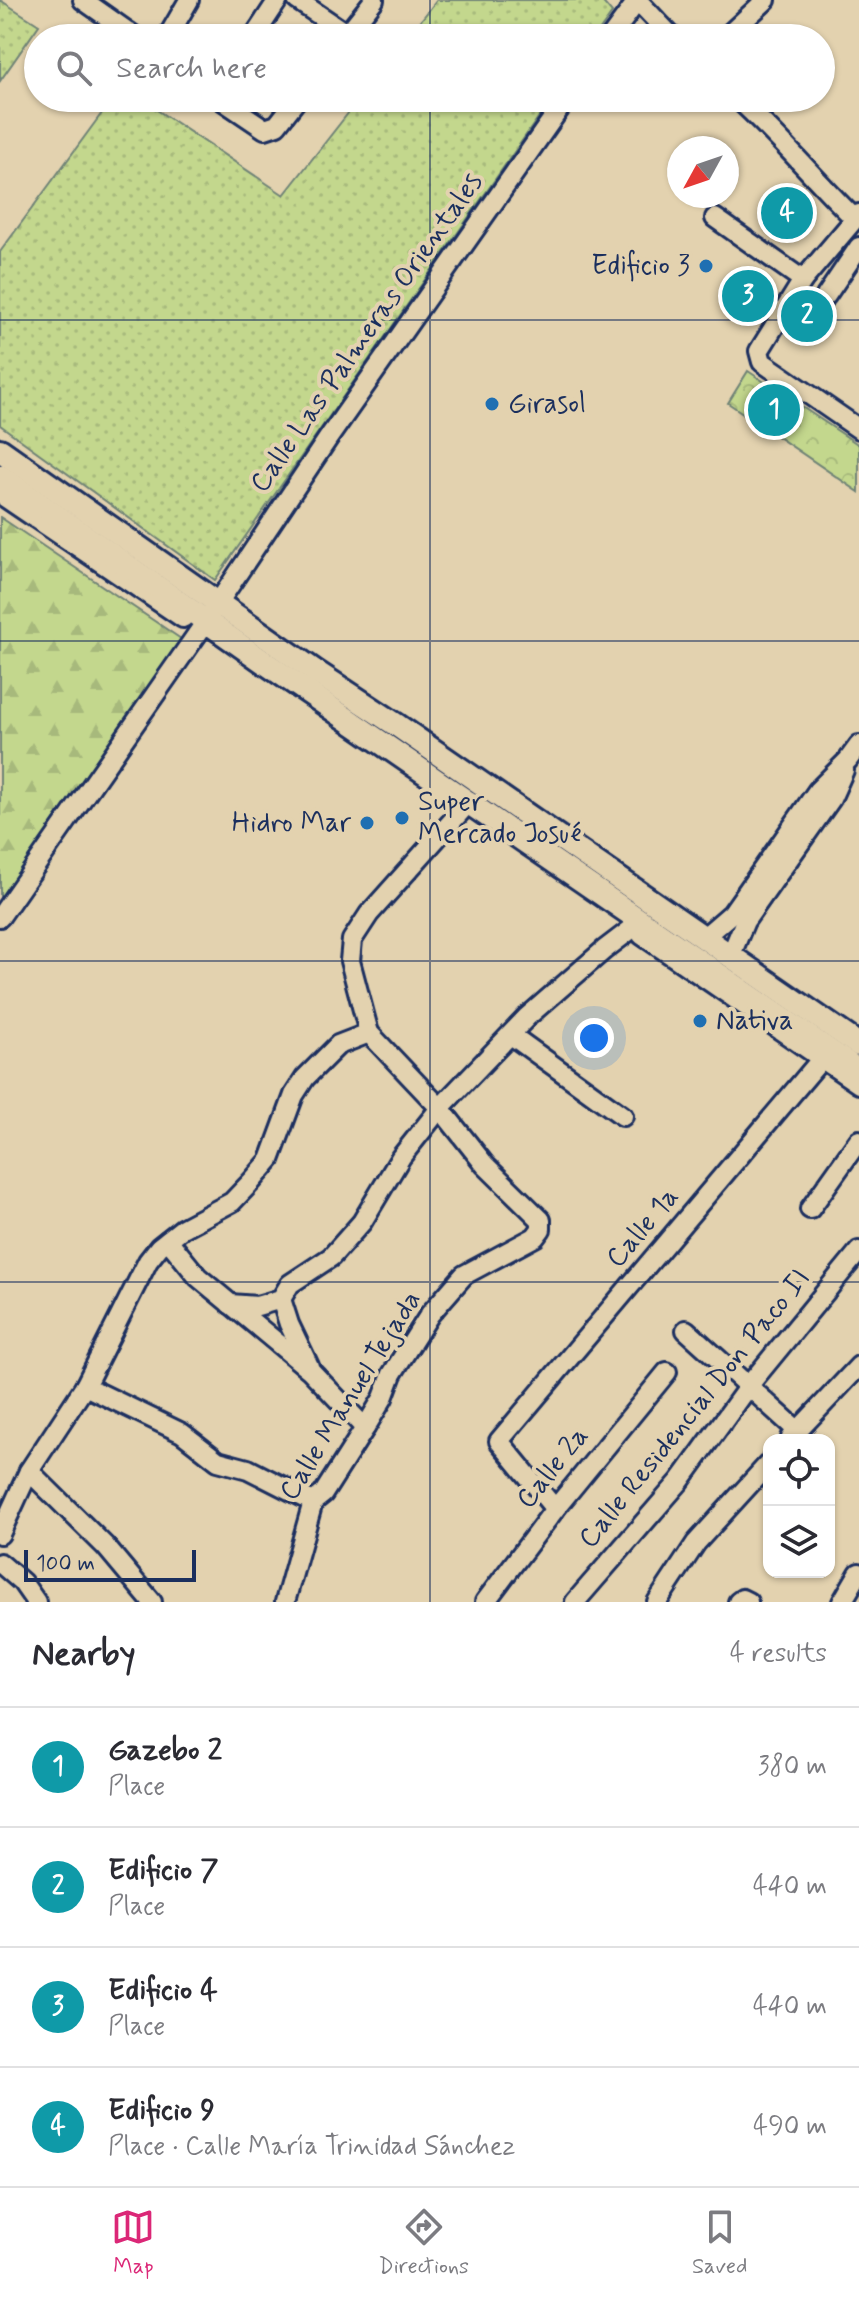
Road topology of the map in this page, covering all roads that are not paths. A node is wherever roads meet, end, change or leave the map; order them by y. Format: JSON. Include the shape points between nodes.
{"nodes":[{"id":1,"x":189,"y":0,"type":"edge"},
{"id":2,"x":278,"y":0,"type":"edge"},
{"id":3,"x":297,"y":0,"type":"edge"},
{"id":4,"x":374,"y":0,"type":"edge"},
{"id":5,"x":638,"y":0,"type":"edge"},
{"id":6,"x":766,"y":0,"type":"edge"},
{"id":7,"x":86,"y":1,"type":"edge"},
{"id":8,"x":118,"y":24,"type":"edge"},
{"id":9,"x":175,"y":24,"type":"edge"},
{"id":10,"x":262,"y":24,"type":"edge"},
{"id":11,"x":330,"y":24,"type":"edge"},
{"id":12,"x":355,"y":24,"type":"edge"},
{"id":13,"x":620,"y":24,"type":"edge"},
{"id":14,"x":660,"y":24,"type":"edge"},
{"id":15,"x":740,"y":24,"type":"edge"},
{"id":16,"x":240,"y":112,"type":"edge"},
{"id":17,"x":287,"y":112,"type":"edge"},
{"id":18,"x":557,"y":112,"type":"edge"},
{"id":19,"x":753,"y":112,"type":"edge"},
{"id":20,"x":856,"y":216,"type":"edge"},
{"id":21,"x":715,"y":218,"type":"dead end"},
{"id":22,"x":859,"y":247,"type":"edge"},
{"id":23,"x":803,"y":280,"type":"junction"},
{"id":24,"x":826,"y":296,"type":"dead end"},
{"id":25,"x":859,"y":429,"type":"edge"},
{"id":26,"x":0,"y":450,"type":"edge"},
{"id":27,"x":0,"y":476,"type":"edge"},
{"id":28,"x":0,"y":494,"type":"edge"},
{"id":29,"x":208,"y":618,"type":"junction"},
{"id":30,"x":853,"y":752,"type":"edge"},
{"id":31,"x":824,"y":794,"type":"junction"},
{"id":32,"x":466,"y":806,"type":"junction"},
{"id":33,"x":0,"y":917,"type":"edge"},
{"id":34,"x":637,"y":925,"type":"junction"},
{"id":35,"x":703,"y":938,"type":"junction"},
{"id":36,"x":730,"y":957,"type":"junction"},
{"id":37,"x":369,"y":1033,"type":"junction"},
{"id":38,"x":511,"y":1035,"type":"junction"},
{"id":39,"x":859,"y":1045,"type":"edge"},
{"id":40,"x":825,"y":1054,"type":"junction"},
{"id":41,"x":859,"y":1071,"type":"edge"},
{"id":42,"x":859,"y":1084,"type":"edge"},
{"id":43,"x":440,"y":1108,"type":"junction"},
{"id":44,"x":623,"y":1116,"type":"dead end"},
{"id":45,"x":859,"y":1140,"type":"edge"},
{"id":46,"x":810,"y":1209,"type":"dead end"},
{"id":47,"x":168,"y":1240,"type":"junction"},
{"id":48,"x":859,"y":1251,"type":"edge"},
{"id":49,"x":281,"y":1299,"type":"junction"},
{"id":50,"x":230,"y":1304,"type":"junction"},
{"id":51,"x":686,"y":1330,"type":"dead end"},
{"id":52,"x":859,"y":1366,"type":"edge"},
{"id":53,"x":310,"y":1370,"type":"junction"},
{"id":54,"x":667,"y":1372,"type":"dead end"},
{"id":55,"x":85,"y":1386,"type":"junction"},
{"id":56,"x":749,"y":1388,"type":"junction"},
{"id":57,"x":365,"y":1428,"type":"junction"},
{"id":58,"x":792,"y":1434,"type":"edge"},
{"id":59,"x":796,"y":1434,"type":"edge"},
{"id":60,"x":763,"y":1470,"type":"edge"},
{"id":61,"x":29,"y":1471,"type":"junction"},
{"id":62,"x":313,"y":1502,"type":"junction"},
{"id":63,"x":555,"y":1509,"type":"junction"},
{"id":64,"x":0,"y":1534,"type":"edge"},
{"id":65,"x":0,"y":1563,"type":"edge"},
{"id":66,"x":859,"y":1573,"type":"edge"},
{"id":67,"x":36,"y":1602,"type":"edge"},
{"id":68,"x":152,"y":1602,"type":"edge"},
{"id":69,"x":285,"y":1602,"type":"edge"},
{"id":70,"x":485,"y":1602,"type":"edge"},
{"id":71,"x":575,"y":1602,"type":"edge"},
{"id":72,"x":657,"y":1602,"type":"edge"},
{"id":73,"x":738,"y":1602,"type":"edge"},
{"id":74,"x":748,"y":1602,"type":"edge"},
{"id":75,"x":842,"y":1602,"type":"edge"}],
"edges":[{"from":1,"to":9,"type":"street"},
{"from":2,"to":10,"type":"street"},
{"from":3,"to":11,"type":"street"},
{"from":4,"to":12,"type":"street"},
{"from":5,"to":13,"type":"street"},
{"from":5,"to":14,"type":"street"},
{"from":6,"to":15,"type":"street"},
{"from":7,"to":8,"type":"street"},
{"from":16,"to":17,"type":"street","via":[[265,129],[277,125]]},
{"from":18,"to":29,"type":"street","name":"Calle Las Palmeras Orientales"},
{"from":19,"to":20,"type":"street"},
{"from":20,"to":23,"type":"street"},
{"from":21,"to":23,"type":"street"},
{"from":22,"to":24,"type":"street"},
{"from":23,"to":25,"type":"street","via":[[766,337],[759,351],[762,362]]},
{"from":26,"to":29,"type":"main road"},
{"from":27,"to":29,"type":"main road"},
{"from":28,"to":29,"type":"street"},
{"from":29,"to":32,"type":"main road"},
{"from":29,"to":33,"type":"street","name":"Calle Las Palmeras Orientales"},
{"from":29,"to":35,"type":"main road"},
{"from":30,"to":31,"type":"street"},
{"from":31,"to":35,"type":"street","via":[[732,913]]},
{"from":31,"to":36,"type":"street","via":[[745,921]]},
{"from":32,"to":34,"type":"main road"},
{"from":32,"to":37,"type":"street","via":[[352,940],[350,961]]},
{"from":34,"to":38,"type":"street"},
{"from":34,"to":40,"type":"main road"},
{"from":35,"to":36,"type":"main road"},
{"from":36,"to":39,"type":"main road"},
{"from":37,"to":43,"type":"street"},
{"from":37,"to":47,"type":"street","via":[[338,1045],[305,1078],[270,1160],[232,1202]]},
{"from":38,"to":43,"type":"street"},
{"from":38,"to":44,"type":"street"},
{"from":40,"to":41,"type":"main road"},
{"from":40,"to":42,"type":"street"},
{"from":40,"to":63,"type":"street","name":"Calle 1a","via":[[499,1441]]},
{"from":43,"to":49,"type":"street","via":[[401,1157],[362,1222],[331,1257],[290,1284]]},
{"from":43,"to":57,"type":"street","name":"Calle Manuel Tejada","via":[[485,1165],[541,1220],[541,1229],[464,1275],[430,1314]]},
{"from":45,"to":46,"type":"street"},
{"from":47,"to":50,"type":"street","via":[[198,1277]]},
{"from":47,"to":55,"type":"street","via":[[148,1261]]},
{"from":48,"to":56,"type":"street","name":"Calle Residencial Don Paco II"},
{"from":49,"to":50,"type":"street","via":[[257,1306]]},
{"from":49,"to":53,"type":"street"},
{"from":50,"to":53,"type":"street"},
{"from":51,"to":56,"type":"street"},
{"from":52,"to":59,"type":"street"},
{"from":53,"to":57,"type":"street"},
{"from":54,"to":63,"type":"street","name":"Calle 2a"},
{"from":55,"to":61,"type":"street"},
{"from":55,"to":62,"type":"street","via":[[182,1433],[218,1461],[248,1469]]},
{"from":56,"to":58,"type":"street"},
{"from":56,"to":71,"type":"street","name":"Calle Residencial Don Paco II","via":[[680,1481]]},
{"from":57,"to":62,"type":"street","name":"Calle Manuel Tejada"},
{"from":60,"to":72,"type":"street","via":[[696,1543]]},
{"from":61,"to":64,"type":"street"},
{"from":61,"to":68,"type":"street","via":[[106,1547]]},
{"from":62,"to":69,"type":"street","name":"Calle Manuel Tejada"},
{"from":63,"to":70,"type":"street","name":"Calle 2a"},
{"from":65,"to":67,"type":"street"},
{"from":66,"to":75,"type":"street"},
{"from":73,"to":74,"type":"street"}]}
